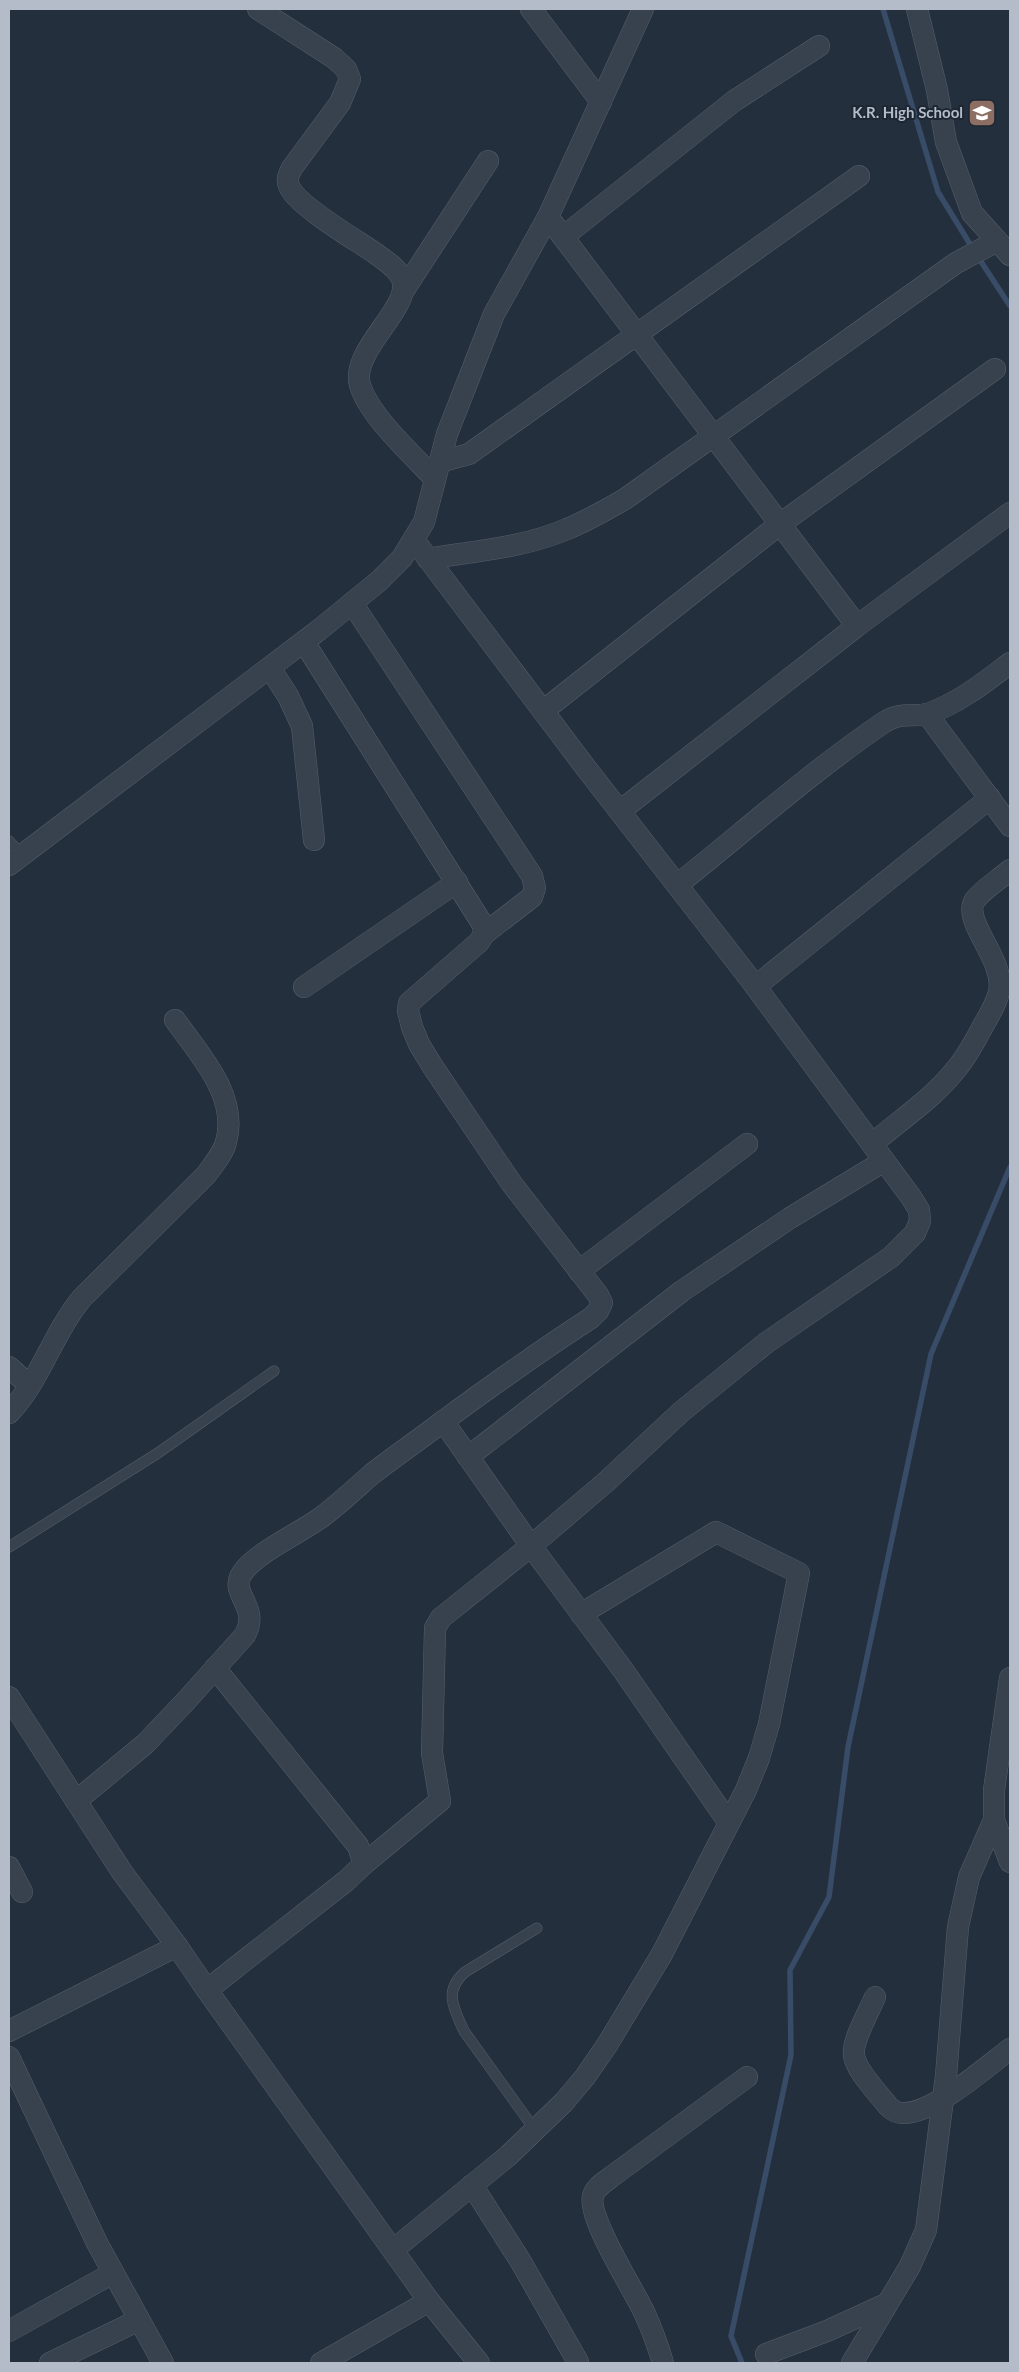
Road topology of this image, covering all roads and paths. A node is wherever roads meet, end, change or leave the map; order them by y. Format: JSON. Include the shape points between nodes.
{"nodes":[{"id":1,"x":258,"y":9,"type":"edge"},
{"id":2,"x":531,"y":9,"type":"edge"},
{"id":3,"x":642,"y":9,"type":"edge"},
{"id":4,"x":917,"y":9,"type":"edge"},
{"id":5,"x":819,"y":46,"type":"dead end"},
{"id":6,"x":601,"y":102,"type":"junction"},
{"id":7,"x":488,"y":161,"type":"dead end"},
{"id":8,"x":859,"y":176,"type":"dead end"},
{"id":9,"x":548,"y":217,"type":"junction"},
{"id":10,"x":563,"y":237,"type":"junction"},
{"id":11,"x":1005,"y":245,"type":"edge"},
{"id":12,"x":404,"y":290,"type":"junction"},
{"id":13,"x":638,"y":335,"type":"junction"},
{"id":14,"x":995,"y":369,"type":"dead end"},
{"id":15,"x":713,"y":435,"type":"junction"},
{"id":16,"x":437,"y":470,"type":"junction"},
{"id":17,"x":1010,"y":513,"type":"edge"},
{"id":18,"x":780,"y":524,"type":"junction"},
{"id":19,"x":414,"y":540,"type":"junction"},
{"id":20,"x":428,"y":558,"type":"junction"},
{"id":21,"x":352,"y":603,"type":"junction"},
{"id":22,"x":857,"y":626,"type":"junction"},
{"id":23,"x":304,"y":642,"type":"junction"},
{"id":24,"x":1010,"y":663,"type":"edge"},
{"id":25,"x":270,"y":668,"type":"junction"},
{"id":26,"x":543,"y":710,"type":"junction"},
{"id":27,"x":927,"y":714,"type":"junction"},
{"id":28,"x":990,"y":798,"type":"junction"},
{"id":29,"x":620,"y":811,"type":"junction"},
{"id":30,"x":1010,"y":826,"type":"edge"},
{"id":31,"x":314,"y":840,"type":"dead end"},
{"id":32,"x":13,"y":854,"type":"edge"},
{"id":33,"x":1010,"y":870,"type":"edge"},
{"id":34,"x":457,"y":882,"type":"junction"},
{"id":35,"x":677,"y":885,"type":"junction"},
{"id":36,"x":484,"y":934,"type":"junction"},
{"id":37,"x":304,"y":986,"type":"dead end"},
{"id":38,"x":756,"y":986,"type":"junction"},
{"id":39,"x":175,"y":1020,"type":"dead end"},
{"id":40,"x":747,"y":1144,"type":"dead end"},
{"id":41,"x":878,"y":1152,"type":"junction"},
{"id":42,"x":579,"y":1271,"type":"junction"},
{"id":43,"x":9,"y":1367,"type":"edge"},
{"id":44,"x":274,"y":1371,"type":"dead end"},
{"id":45,"x":29,"y":1385,"type":"junction"},
{"id":46,"x":9,"y":1413,"type":"edge"},
{"id":47,"x":443,"y":1422,"type":"junction"},
{"id":48,"x":468,"y":1457,"type":"junction"},
{"id":49,"x":531,"y":1546,"type":"junction"},
{"id":50,"x":9,"y":1547,"type":"edge"},
{"id":51,"x":581,"y":1614,"type":"junction"},
{"id":52,"x":215,"y":1668,"type":"junction"},
{"id":53,"x":1010,"y":1678,"type":"edge"},
{"id":54,"x":11,"y":1703,"type":"edge"},
{"id":55,"x":76,"y":1801,"type":"junction"},
{"id":56,"x":994,"y":1820,"type":"junction"},
{"id":57,"x":728,"y":1823,"type":"junction"},
{"id":58,"x":1010,"y":1862,"type":"edge"},
{"id":59,"x":364,"y":1864,"type":"junction"},
{"id":60,"x":9,"y":1867,"type":"edge"},
{"id":61,"x":22,"y":1892,"type":"dead end"},
{"id":62,"x":537,"y":1928,"type":"dead end"},
{"id":63,"x":178,"y":1946,"type":"junction"},
{"id":64,"x":206,"y":1990,"type":"junction"},
{"id":65,"x":875,"y":1997,"type":"dead end"},
{"id":66,"x":9,"y":2031,"type":"edge"},
{"id":67,"x":1010,"y":2048,"type":"edge"},
{"id":68,"x":12,"y":2071,"type":"edge"},
{"id":69,"x":747,"y":2077,"type":"dead end"},
{"id":70,"x":943,"y":2098,"type":"junction"},
{"id":71,"x":535,"y":2130,"type":"junction"},
{"id":72,"x":472,"y":2185,"type":"junction"},
{"id":73,"x":392,"y":2250,"type":"junction"},
{"id":74,"x":113,"y":2273,"type":"junction"},
{"id":75,"x":429,"y":2301,"type":"junction"},
{"id":76,"x":886,"y":2304,"type":"junction"},
{"id":77,"x":139,"y":2320,"type":"junction"},
{"id":78,"x":9,"y":2331,"type":"edge"},
{"id":79,"x":766,"y":2354,"type":"dead end"},
{"id":80,"x":578,"y":2362,"type":"dead end"},
{"id":81,"x":50,"y":2363,"type":"edge"},
{"id":82,"x":163,"y":2363,"type":"edge"},
{"id":83,"x":321,"y":2363,"type":"edge"},
{"id":84,"x":479,"y":2363,"type":"edge"},
{"id":85,"x":663,"y":2363,"type":"edge"},
{"id":86,"x":852,"y":2363,"type":"edge"}],
"edges":[{"from":1,"to":12,"type":"street","via":[[334,58],[346,69],[350,79],[340,103],[292,168],[288,178],[290,189],[312,210],[394,268],[402,279]]},
{"from":2,"to":6,"type":"street"},
{"from":3,"to":6,"type":"street"},
{"from":4,"to":11,"type":"street","via":[[946,142],[972,213]]},
{"from":5,"to":10,"type":"street","via":[[734,101]]},
{"from":6,"to":9,"type":"street"},
{"from":7,"to":12,"type":"street"},
{"from":8,"to":13,"type":"street"},
{"from":9,"to":10,"type":"street"},
{"from":9,"to":16,"type":"street","via":[[494,314],[447,434]]},
{"from":10,"to":13,"type":"street"},
{"from":11,"to":15,"type":"street","via":[[956,263]]},
{"from":12,"to":16,"type":"street","via":[[366,354],[359,383],[365,397],[390,431]]},
{"from":13,"to":15,"type":"street"},
{"from":13,"to":16,"type":"street","via":[[469,454]]},
{"from":14,"to":18,"type":"street"},
{"from":15,"to":18,"type":"street"},
{"from":15,"to":20,"type":"street","via":[[625,499],[567,530],[511,546]]},
{"from":16,"to":19,"type":"street","via":[[424,522]]},
{"from":17,"to":22,"type":"street"},
{"from":18,"to":22,"type":"street"},
{"from":18,"to":26,"type":"street"},
{"from":19,"to":20,"type":"street"},
{"from":19,"to":21,"type":"street","via":[[402,558]]},
{"from":20,"to":26,"type":"street"},
{"from":21,"to":23,"type":"street"},
{"from":21,"to":36,"type":"street","via":[[532,876],[535,888],[532,897]]},
{"from":22,"to":29,"type":"street"},
{"from":23,"to":25,"type":"street"},
{"from":23,"to":34,"type":"street"},
{"from":24,"to":27,"type":"street","via":[[978,687]]},
{"from":25,"to":31,"type":"street","via":[[302,726]]},
{"from":25,"to":32,"type":"street"},
{"from":26,"to":29,"type":"street"},
{"from":27,"to":28,"type":"street"},
{"from":27,"to":35,"type":"street","via":[[896,716],[884,723]]},
{"from":28,"to":30,"type":"street"},
{"from":28,"to":38,"type":"street"},
{"from":29,"to":35,"type":"street"},
{"from":33,"to":41,"type":"street","via":[[976,899],[971,910],[996,963],[999,978],[999,991],[991,1012],[970,1051],[944,1084]]},
{"from":34,"to":36,"type":"street","via":[[479,916]]},
{"from":34,"to":37,"type":"street"},
{"from":35,"to":38,"type":"street"},
{"from":36,"to":42,"type":"street","via":[[479,942],[409,1003],[412,1027],[433,1067],[512,1184]]},
{"from":38,"to":41,"type":"street"},
{"from":39,"to":45,"type":"street","via":[[218,1082],[227,1111],[226,1142],[206,1175],[68,1315]]},
{"from":40,"to":42,"type":"street"},
{"from":41,"to":48,"type":"street","via":[[790,1218],[682,1291]]},
{"from":41,"to":49,"type":"street","via":[[919,1210],[920,1221],[915,1233],[891,1256],[758,1349],[681,1412]]},
{"from":42,"to":47,"type":"street","via":[[602,1303],[598,1311]]},
{"from":43,"to":45,"type":"street"},
{"from":44,"to":50,"type":"lane","via":[[158,1453]]},
{"from":45,"to":46,"type":"street"},
{"from":47,"to":48,"type":"street"},
{"from":47,"to":52,"type":"street","via":[[373,1474],[326,1515],[268,1551],[244,1571],[239,1587],[251,1617],[250,1625]]},
{"from":48,"to":49,"type":"street"},
{"from":49,"to":51,"type":"street"},
{"from":49,"to":59,"type":"street","via":[[441,1618],[435,1628],[432,1753],[440,1801]]},
{"from":51,"to":57,"type":"street"},
{"from":51,"to":57,"type":"street","via":[[716,1532],[799,1573],[770,1724],[759,1758]]},
{"from":52,"to":55,"type":"street","via":[[145,1744]]},
{"from":52,"to":59,"type":"street","via":[[358,1846]]},
{"from":53,"to":56,"type":"street","via":[[998,1754]]},
{"from":54,"to":55,"type":"street"},
{"from":55,"to":63,"type":"street","via":[[122,1872]]},
{"from":56,"to":58,"type":"street"},
{"from":56,"to":70,"type":"street","via":[[969,1877],[958,1928]]},
{"from":57,"to":71,"type":"street","via":[[662,1954],[607,2045],[575,2090]]},
{"from":59,"to":64,"type":"street"},
{"from":60,"to":61,"type":"street"},
{"from":62,"to":71,"type":"lane","via":[[465,1972],[456,1980],[452,1994],[464,2031]]},
{"from":63,"to":64,"type":"street"},
{"from":63,"to":66,"type":"street"},
{"from":64,"to":73,"type":"street"},
{"from":65,"to":70,"type":"street","via":[[855,2044],[857,2064],[895,2111],[914,2112]]},
{"from":67,"to":70,"type":"street"},
{"from":68,"to":74,"type":"street"},
{"from":69,"to":85,"type":"street","via":[[611,2177],[593,2196],[596,2217],[644,2312]]},
{"from":70,"to":76,"type":"street","via":[[926,2230],[910,2266]]},
{"from":71,"to":72,"type":"street"},
{"from":72,"to":73,"type":"street"},
{"from":72,"to":80,"type":"street"},
{"from":73,"to":75,"type":"street"},
{"from":74,"to":77,"type":"street"},
{"from":74,"to":78,"type":"street"},
{"from":75,"to":83,"type":"street"},
{"from":75,"to":84,"type":"street"},
{"from":76,"to":79,"type":"street"},
{"from":76,"to":86,"type":"street"},
{"from":77,"to":81,"type":"street"},
{"from":77,"to":82,"type":"street"}]}
